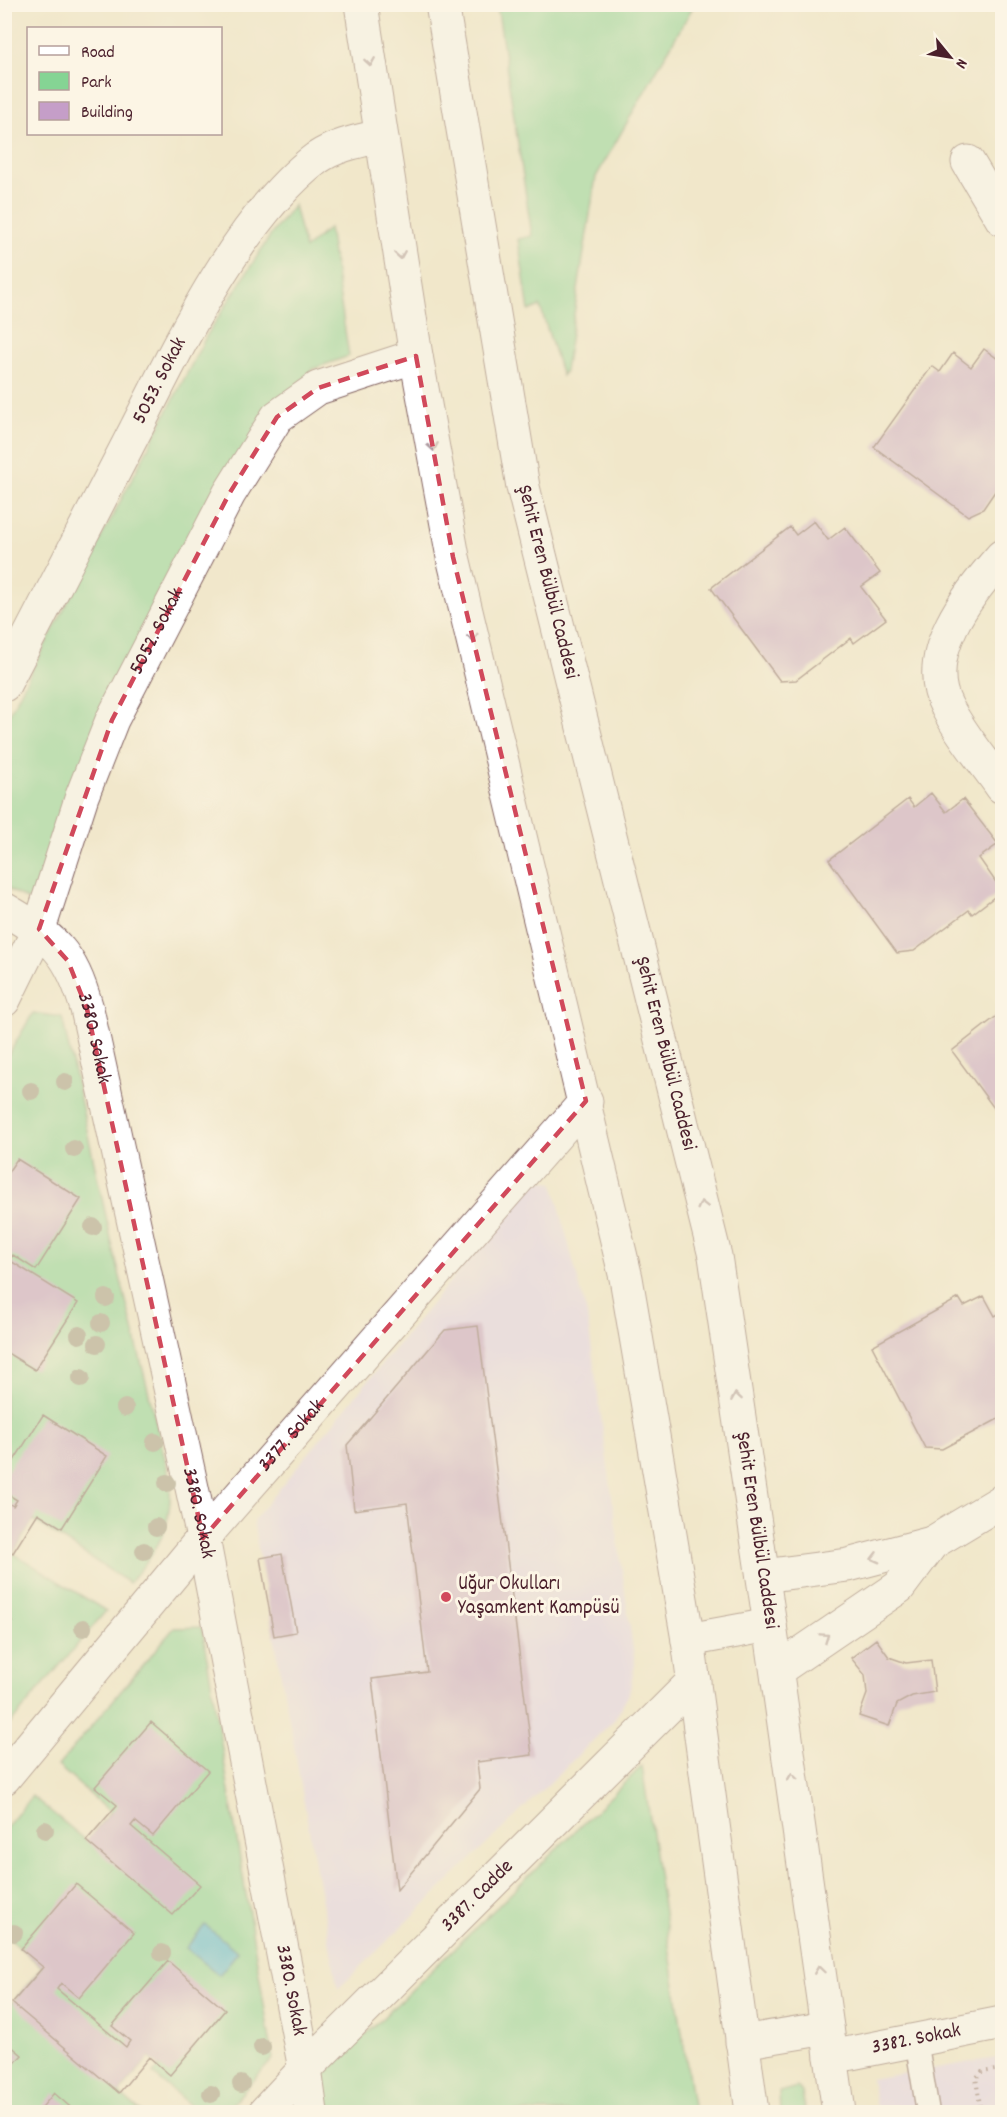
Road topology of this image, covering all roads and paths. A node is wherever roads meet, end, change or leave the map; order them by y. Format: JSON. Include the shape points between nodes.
{"nodes":[{"id":1,"x":361,"y":4,"type":"edge"},
{"id":2,"x":441,"y":4,"type":"edge"},
{"id":3,"x":381,"y":136,"type":"junction"},
{"id":4,"x":968,"y":162,"type":"dead end"},
{"id":5,"x":1002,"y":219,"type":"edge"},
{"id":6,"x":416,"y":356,"type":"junction"},
{"id":7,"x":1002,"y":556,"type":"edge"},
{"id":8,"x":4,"y":685,"type":"edge"},
{"id":9,"x":1002,"y":787,"type":"edge"},
{"id":10,"x":4,"y":909,"type":"edge"},
{"id":11,"x":39,"y":929,"type":"junction"},
{"id":12,"x":7,"y":990,"type":"edge"},
{"id":13,"x":585,"y":1101,"type":"junction"},
{"id":14,"x":1002,"y":1501,"type":"edge"},
{"id":15,"x":203,"y":1538,"type":"junction"},
{"id":16,"x":932,"y":1543,"type":"junction"},
{"id":17,"x":763,"y":1576,"type":"junction"},
{"id":18,"x":770,"y":1625,"type":"junction"},
{"id":19,"x":688,"y":1640,"type":"junction"},
{"id":20,"x":777,"y":1671,"type":"junction"},
{"id":21,"x":694,"y":1681,"type":"junction"},
{"id":22,"x":4,"y":1778,"type":"edge"},
{"id":23,"x":1002,"y":2022,"type":"edge"},
{"id":24,"x":916,"y":2040,"type":"junction"},
{"id":25,"x":742,"y":2042,"type":"junction"},
{"id":26,"x":829,"y":2042,"type":"junction"},
{"id":27,"x":305,"y":2069,"type":"junction"},
{"id":28,"x":1002,"y":2069,"type":"edge"},
{"id":29,"x":265,"y":2112,"type":"edge"},
{"id":30,"x":311,"y":2112,"type":"edge"},
{"id":31,"x":752,"y":2112,"type":"edge"},
{"id":32,"x":839,"y":2112,"type":"edge"},
{"id":33,"x":928,"y":2112,"type":"edge"},
{"id":34,"x":981,"y":2112,"type":"edge"}],
"edges":[{"from":1,"to":3,"type":"street","one_way":true},
{"from":17,"to":2,"type":"street","name":"Şehit Eren Bülbül Caddesi","one_way":true,"via":[[715,1256],[523,487]]},
{"from":3,"to":6,"type":"street","one_way":true},
{"from":3,"to":8,"type":"street","name":"5053. Sokak","via":[[342,145],[319,157],[296,176],[246,235],[186,331]]},
{"from":4,"to":5,"type":"street"},
{"from":6,"to":11,"type":"street","name":"5052. Sokak","via":[[318,388],[278,417],[230,494],[112,720],[82,796]]},
{"from":6,"to":13,"type":"street","one_way":true,"via":[[453,557]]},
{"from":7,"to":9,"type":"street","via":[[954,620],[943,650],[939,679],[946,706]]},
{"from":10,"to":11,"type":"street","name":"3380. Sokak"},
{"from":11,"to":12,"type":"street","name":"5052. Sokak"},
{"from":11,"to":15,"type":"street","name":"3380. Sokak","via":[[57,944],[68,961],[87,1009]]},
{"from":13,"to":15,"type":"street","name":"3377. Sokak"},
{"from":13,"to":19,"type":"street","via":[[626,1278]]},
{"from":14,"to":16,"type":"street"},
{"from":15,"to":22,"type":"street","name":"3377. Sokak"},
{"from":15,"to":27,"type":"street","name":"3380. Sokak"},
{"from":16,"to":17,"type":"street","one_way":true,"via":[[848,1565]]},
{"from":20,"to":16,"type":"street","one_way":true,"via":[[899,1587]]},
{"from":17,"to":18,"type":"street","name":"Şehit Eren Bülbül Caddesi"},
{"from":18,"to":19,"type":"street"},
{"from":18,"to":20,"type":"street","name":"Şehit Eren Bülbül Caddesi"},
{"from":19,"to":21,"type":"street"},
{"from":26,"to":20,"type":"street","name":"Şehit Eren Bülbül Caddesi","one_way":true},
{"from":21,"to":25,"type":"street"},
{"from":21,"to":27,"type":"street","name":"3387. Cadde"},
{"from":23,"to":24,"type":"street","name":"3382. Sokak"},
{"from":24,"to":26,"type":"street","name":"3382. Sokak"},
{"from":24,"to":33,"type":"lane"},
{"from":25,"to":26,"type":"street","name":"3382. Sokak"},
{"from":25,"to":31,"type":"street"},
{"from":26,"to":32,"type":"street","name":"Şehit Eren Bülbül Caddesi"},
{"from":27,"to":29,"type":"street","name":"3387. Cadde"},
{"from":27,"to":30,"type":"street","name":"3380. Sokak"},
{"from":28,"to":34,"type":"path","via":[[982,2072],[976,2078]]}]}
